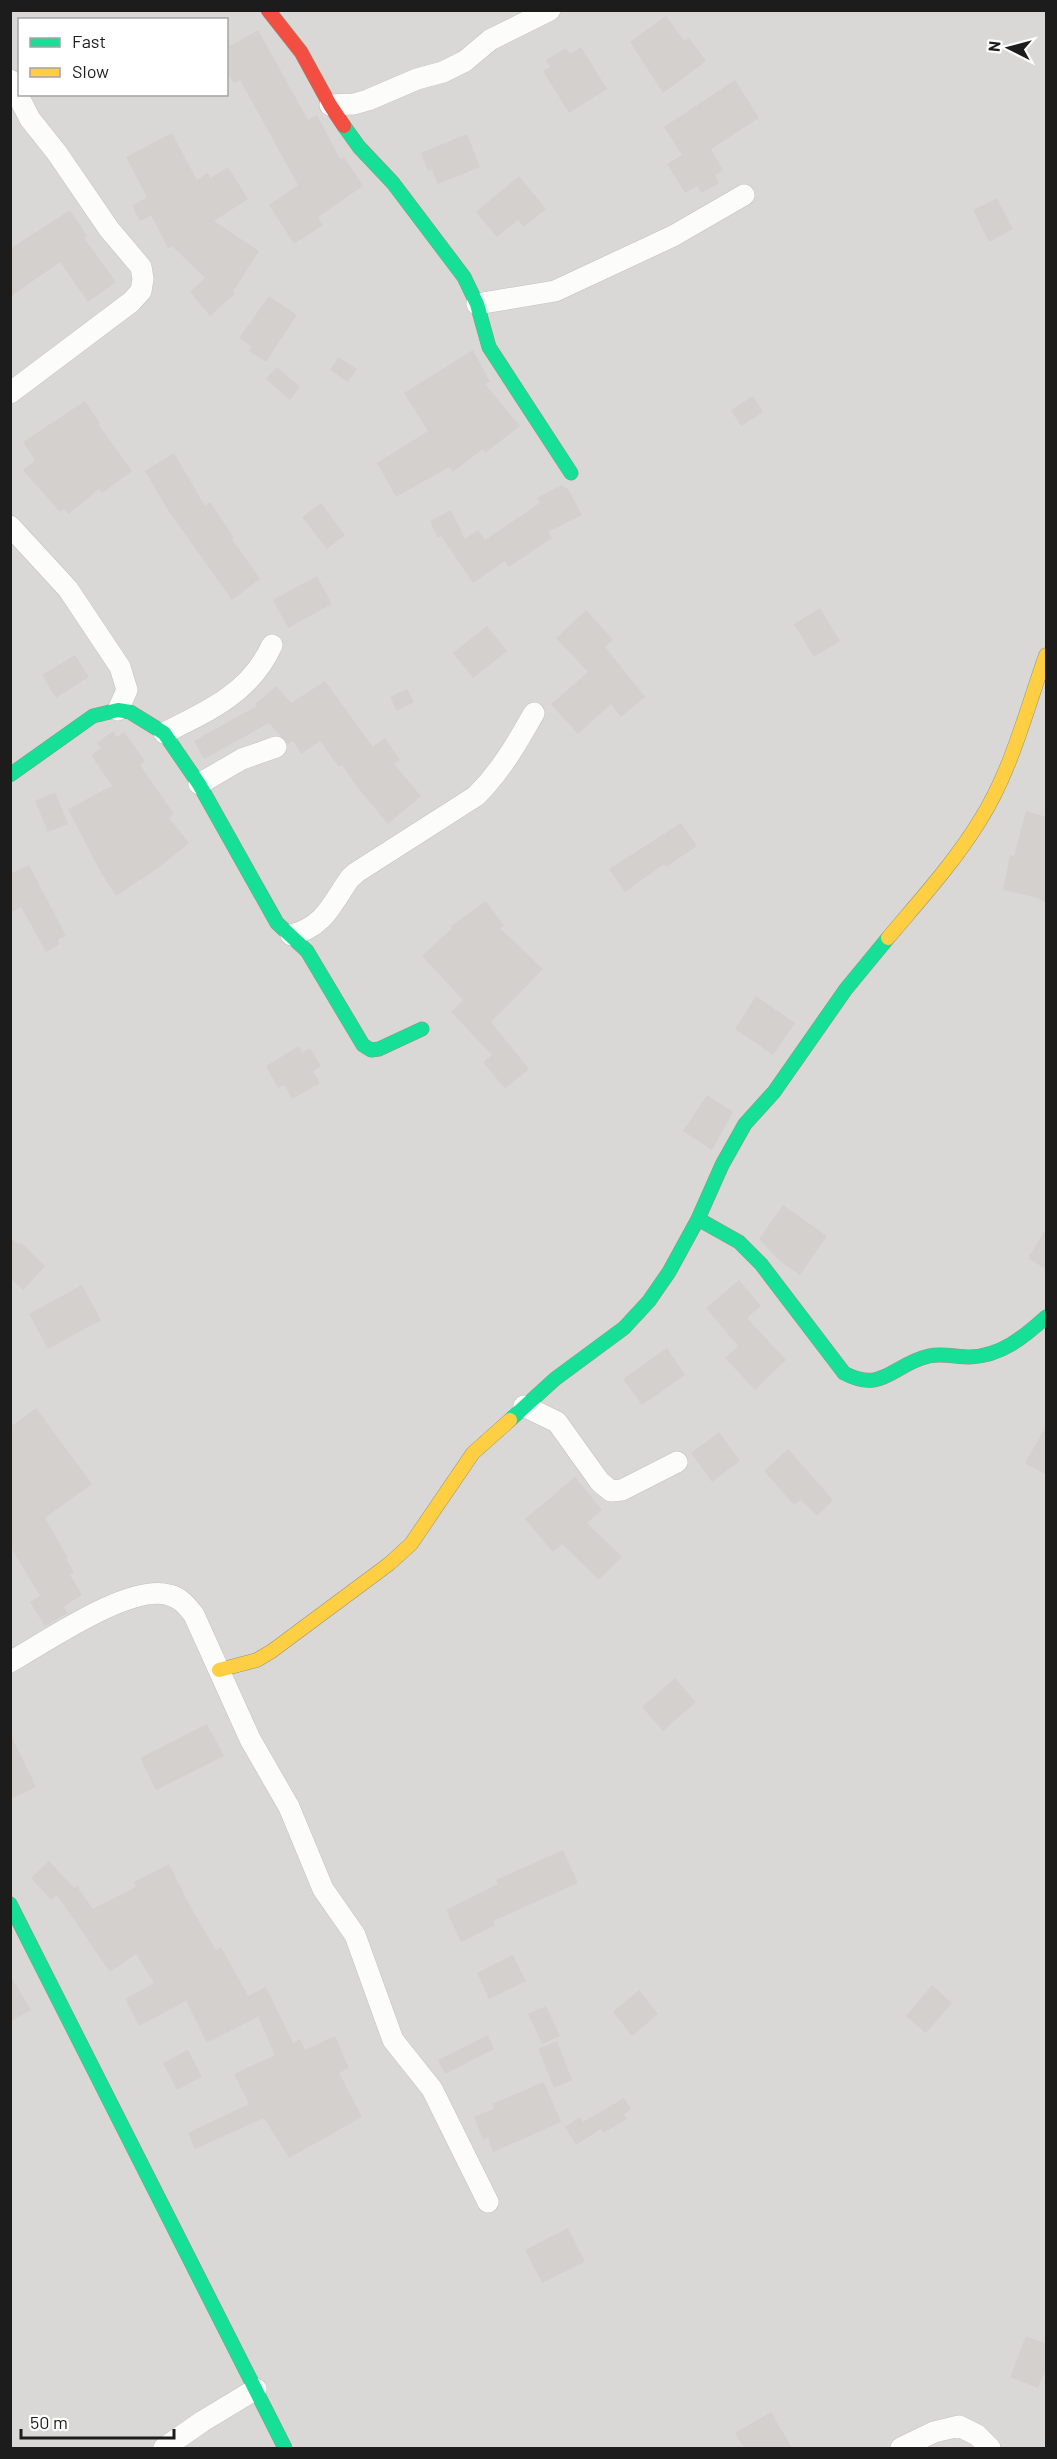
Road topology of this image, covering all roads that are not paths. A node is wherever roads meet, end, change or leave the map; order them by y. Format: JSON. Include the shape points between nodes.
{"nodes":[{"id":1,"x":268,"y":10,"type":"edge"},
{"id":2,"x":550,"y":10,"type":"edge"},
{"id":3,"x":10,"y":80,"type":"edge"},
{"id":4,"x":18,"y":96,"type":"edge"},
{"id":5,"x":18,"y":96,"type":"edge"},
{"id":6,"x":330,"y":105,"type":"junction"},
{"id":7,"x":744,"y":195,"type":"dead end"},
{"id":8,"x":477,"y":304,"type":"junction"},
{"id":9,"x":10,"y":393,"type":"edge"},
{"id":10,"x":571,"y":473,"type":"dead end"},
{"id":11,"x":10,"y":526,"type":"edge"},
{"id":12,"x":272,"y":645,"type":"dead end"},
{"id":13,"x":1045,"y":665,"type":"edge"},
{"id":14,"x":118,"y":710,"type":"junction"},
{"id":15,"x":534,"y":713,"type":"dead end"},
{"id":16,"x":164,"y":733,"type":"junction"},
{"id":17,"x":276,"y":747,"type":"dead end"},
{"id":18,"x":10,"y":776,"type":"edge"},
{"id":19,"x":199,"y":784,"type":"junction"},
{"id":20,"x":291,"y":935,"type":"junction"},
{"id":21,"x":422,"y":1029,"type":"dead end"},
{"id":22,"x":698,"y":1220,"type":"junction"},
{"id":23,"x":1047,"y":1317,"type":"edge"},
{"id":24,"x":524,"y":1406,"type":"junction"},
{"id":25,"x":677,"y":1462,"type":"dead end"},
{"id":26,"x":10,"y":1662,"type":"edge"},
{"id":27,"x":219,"y":1670,"type":"junction"},
{"id":28,"x":10,"y":1904,"type":"edge"},
{"id":29,"x":488,"y":2202,"type":"dead end"},
{"id":30,"x":256,"y":2389,"type":"junction"},
{"id":31,"x":164,"y":2448,"type":"edge"},
{"id":32,"x":285,"y":2448,"type":"edge"},
{"id":33,"x":901,"y":2448,"type":"edge"},
{"id":34,"x":990,"y":2448,"type":"edge"}],
"edges":[{"from":1,"to":6,"type":"street","via":[[301,52]]},
{"from":2,"to":6,"type":"street","via":[[490,40],[465,61],[443,72],[368,100]]},
{"from":3,"to":5,"type":"street"},
{"from":4,"to":9,"type":"street","via":[[30,119],[141,267],[143,279],[141,291],[131,302]]},
{"from":6,"to":8,"type":"street","via":[[464,277]]},
{"from":7,"to":8,"type":"street","via":[[673,236],[564,288]]},
{"from":8,"to":10,"type":"street","via":[[489,347],[500,367]]},
{"from":11,"to":14,"type":"street","via":[[68,589],[120,667],[127,690]]},
{"from":12,"to":16,"type":"street","via":[[263,665],[238,690],[205,713]]},
{"from":13,"to":22,"type":"street","via":[[1006,768],[980,821],[846,989],[774,1092],[746,1124],[722,1165]]},
{"from":14,"to":16,"type":"street","via":[[130,712]]},
{"from":14,"to":18,"type":"street","via":[[93,716]]},
{"from":15,"to":20,"type":"street","via":[[508,758],[476,796],[357,872],[317,924]]},
{"from":16,"to":19,"type":"street"},
{"from":17,"to":19,"type":"street","via":[[242,759]]},
{"from":19,"to":20,"type":"street","via":[[277,923]]},
{"from":20,"to":21,"type":"street","via":[[307,951],[363,1045],[379,1049]]},
{"from":22,"to":23,"type":"street","via":[[721,1230],[747,1249],[844,1373],[855,1381],[879,1382],[929,1356],[974,1358],[1004,1350]]},
{"from":22,"to":24,"type":"street","via":[[656,1291],[624,1328]]},
{"from":24,"to":25,"type":"street","via":[[557,1422],[600,1482],[611,1491],[622,1490]]},
{"from":24,"to":27,"type":"street","via":[[474,1453],[411,1544],[389,1564],[272,1651],[257,1660]]},
{"from":26,"to":27,"type":"street","via":[[111,1605],[153,1593],[184,1602]]},
{"from":27,"to":29,"type":"street","via":[[250,1739],[289,1807],[323,1889],[355,1935],[393,2040],[432,2089]]},
{"from":28,"to":30,"type":"street"},
{"from":30,"to":31,"type":"street"},
{"from":30,"to":32,"type":"street"},
{"from":33,"to":34,"type":"street","via":[[934,2432],[960,2426]]}]}
